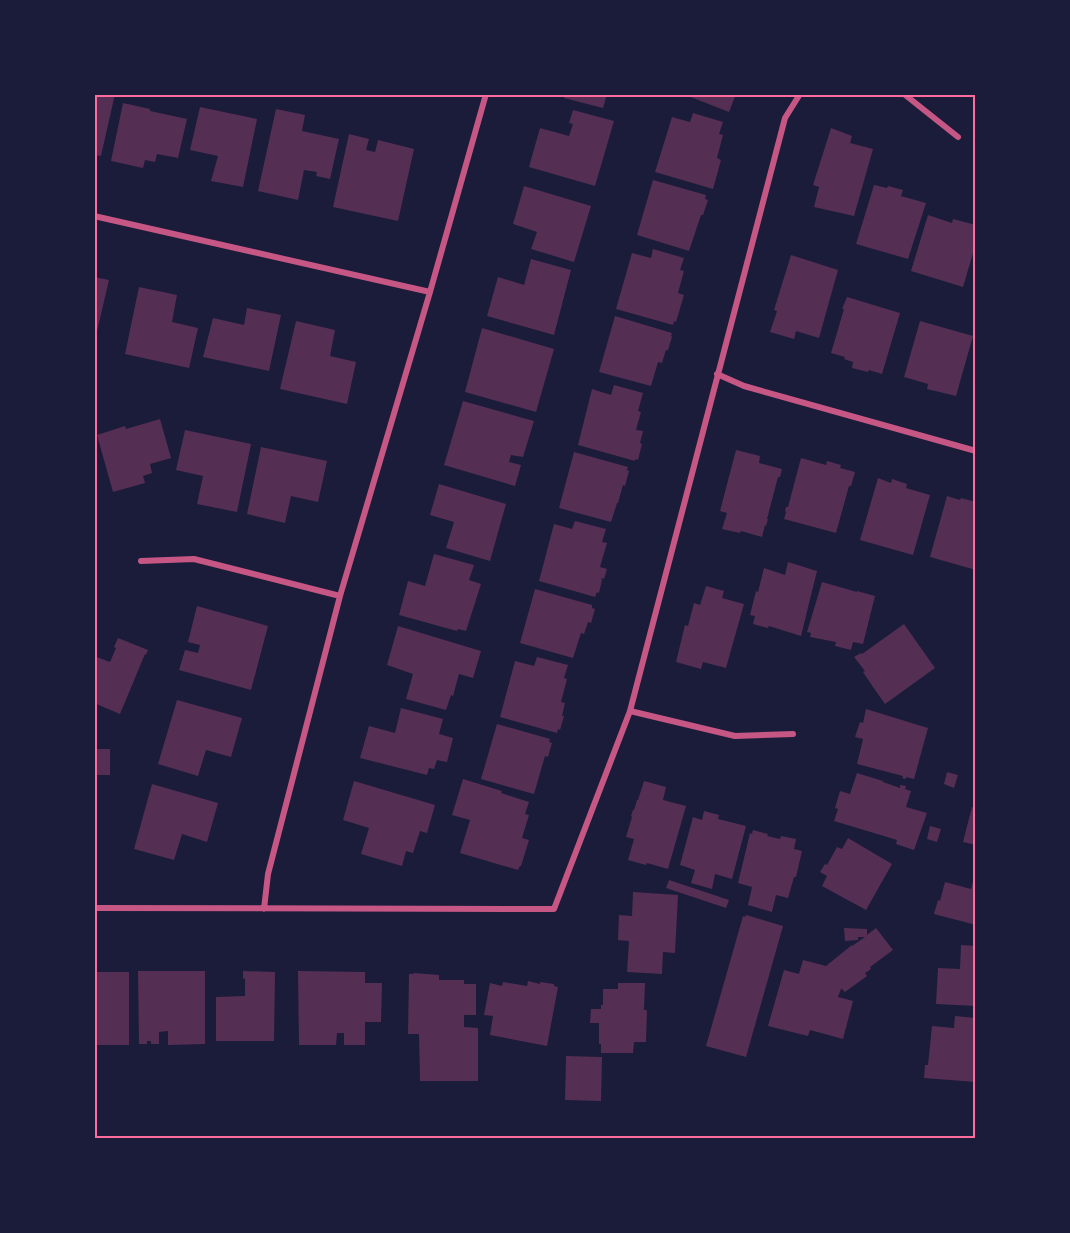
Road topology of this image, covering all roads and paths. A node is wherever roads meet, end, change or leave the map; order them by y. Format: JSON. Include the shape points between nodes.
{"nodes":[{"id":1,"x":486,"y":94,"type":"edge"},
{"id":2,"x":800,"y":94,"type":"edge"},
{"id":3,"x":904,"y":94,"type":"edge"},
{"id":4,"x":958,"y":136,"type":"dead end"},
{"id":5,"x":94,"y":216,"type":"edge"},
{"id":6,"x":430,"y":292,"type":"junction"},
{"id":7,"x":717,"y":374,"type":"junction"},
{"id":8,"x":975,"y":452,"type":"edge"},
{"id":9,"x":141,"y":561,"type":"dead end"},
{"id":10,"x":340,"y":596,"type":"junction"},
{"id":11,"x":630,"y":711,"type":"junction"},
{"id":12,"x":794,"y":734,"type":"dead end"},
{"id":13,"x":94,"y":908,"type":"edge"},
{"id":14,"x":264,"y":909,"type":"junction"}],
"edges":[{"from":1,"to":6,"type":"street"},
{"from":2,"to":7,"type":"street","via":[[785,118]]},
{"from":3,"to":4,"type":"street"},
{"from":5,"to":6,"type":"street"},
{"from":6,"to":10,"type":"street"},
{"from":7,"to":8,"type":"street","via":[[744,386]]},
{"from":7,"to":11,"type":"street"},
{"from":9,"to":10,"type":"street","via":[[194,559]]},
{"from":10,"to":14,"type":"street","via":[[268,874]]},
{"from":11,"to":12,"type":"street","via":[[735,736]]},
{"from":11,"to":14,"type":"street","via":[[554,909]]},
{"from":13,"to":14,"type":"street"}]}
